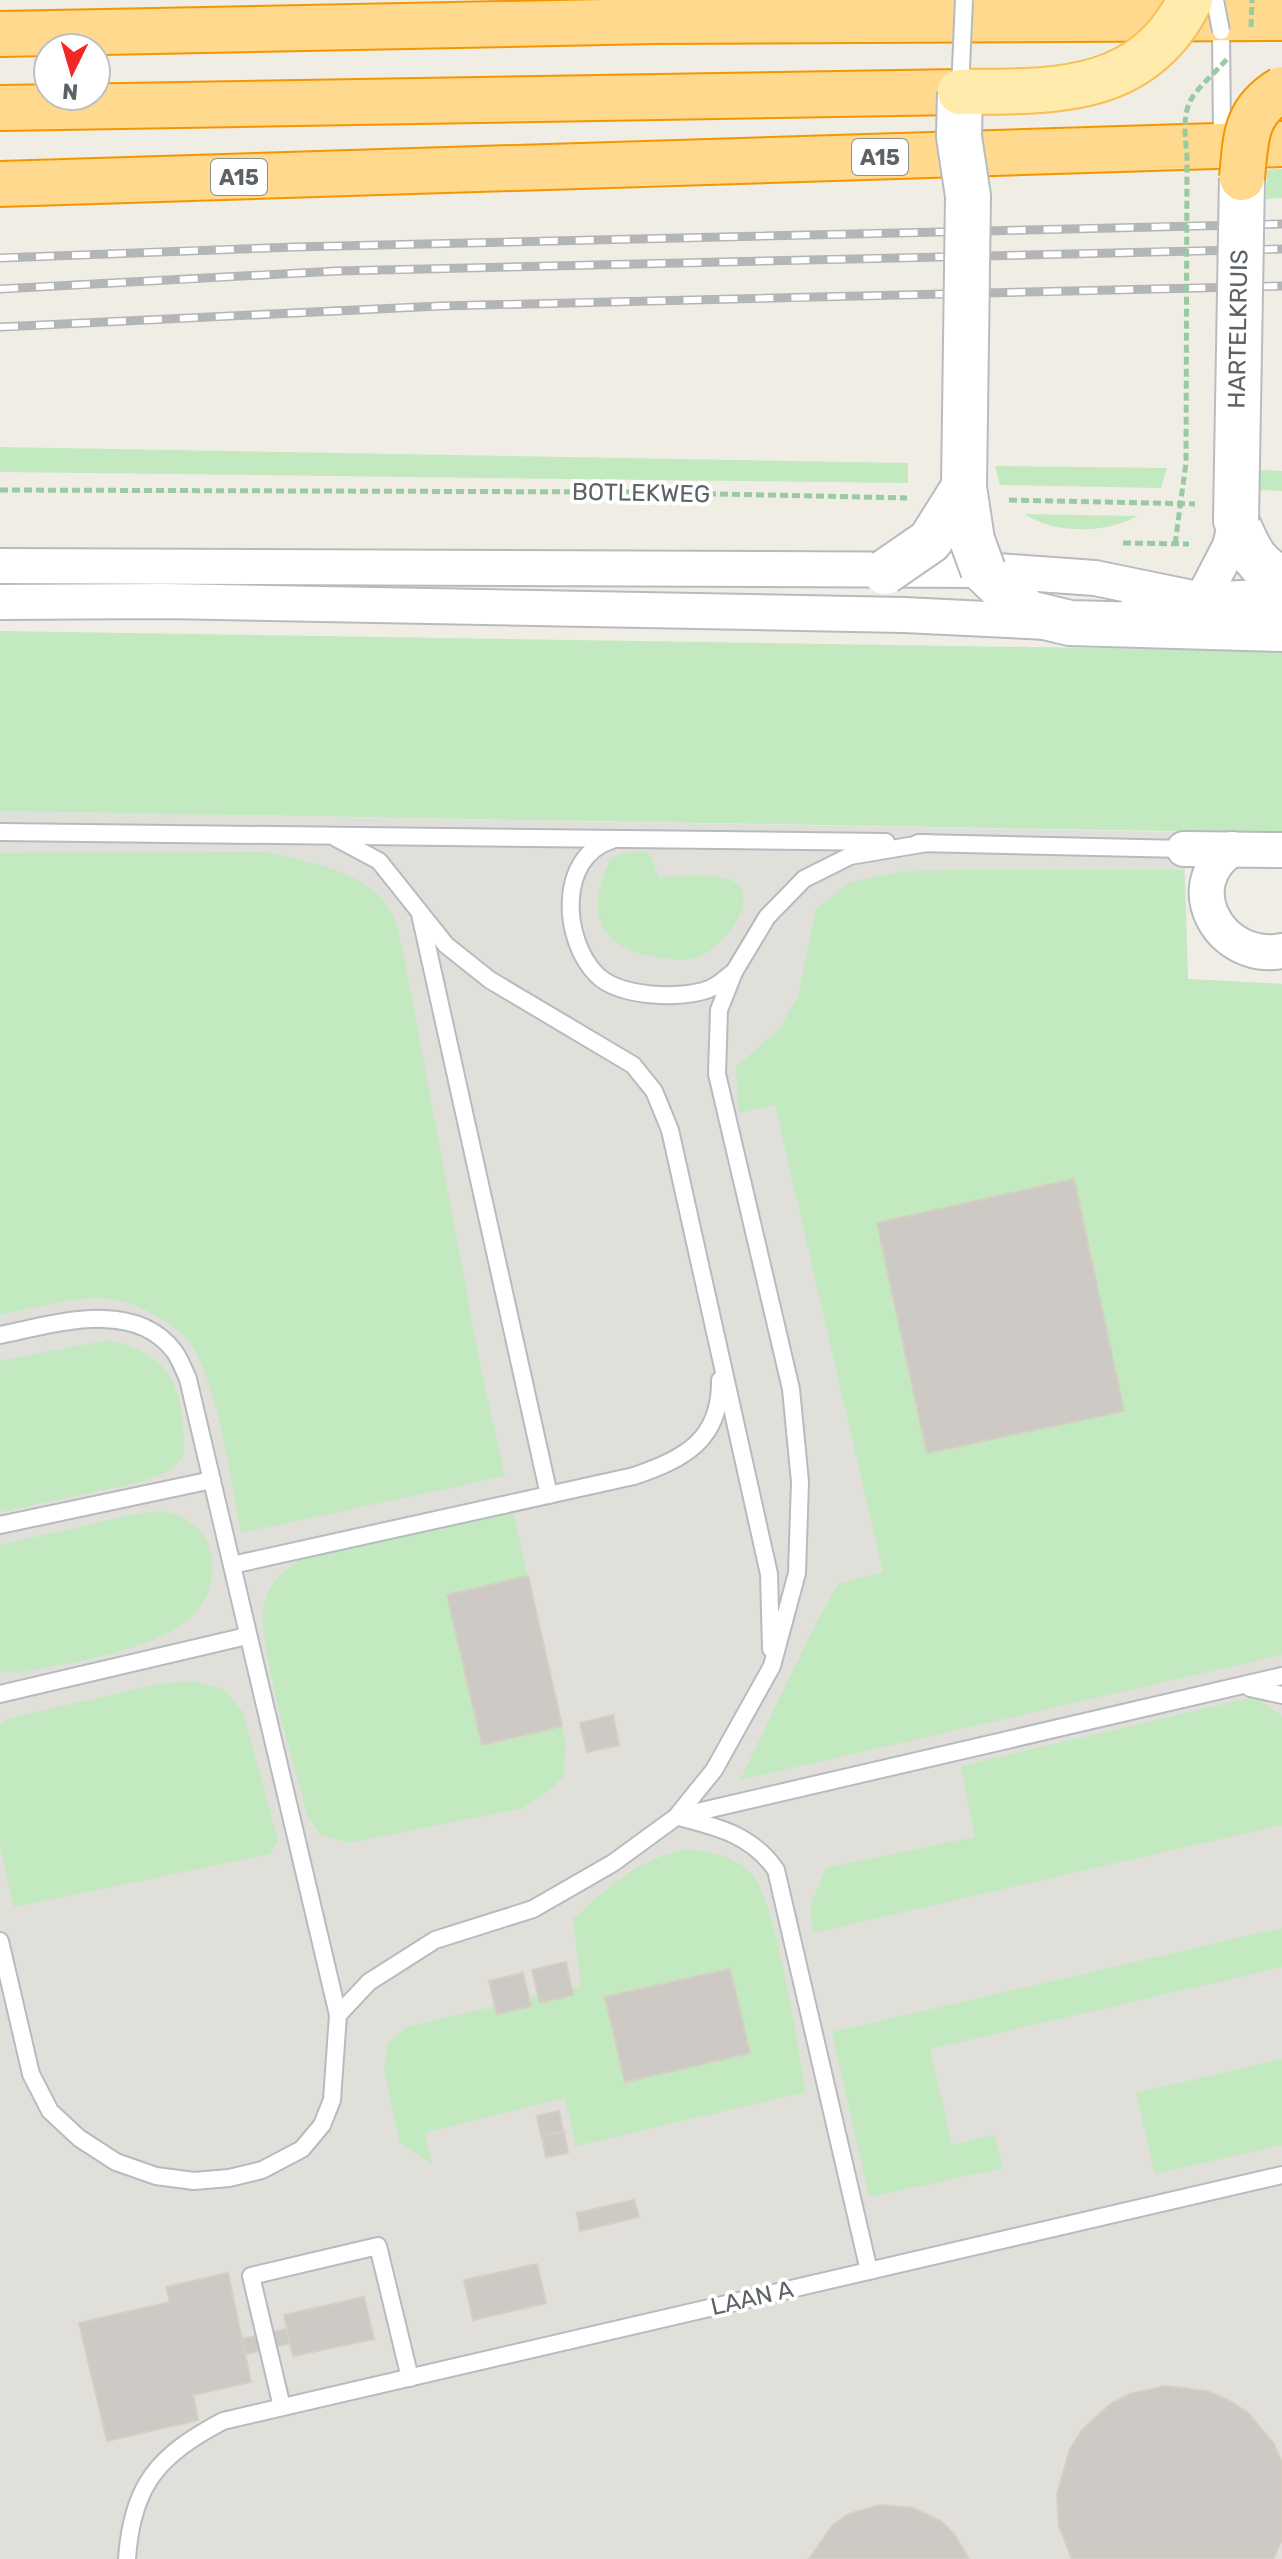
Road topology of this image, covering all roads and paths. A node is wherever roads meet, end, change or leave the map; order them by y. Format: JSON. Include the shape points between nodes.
{"nodes":[{"id":1,"x":964,"y":0,"type":"edge"},
{"id":2,"x":1190,"y":0,"type":"edge"},
{"id":3,"x":1215,"y":0,"type":"edge"},
{"id":4,"x":1252,"y":0,"type":"edge"},
{"id":5,"x":1265,"y":27,"type":"edge"},
{"id":6,"x":0,"y":34,"type":"edge"},
{"id":7,"x":1226,"y":60,"type":"junction"},
{"id":8,"x":1282,"y":89,"type":"edge"},
{"id":9,"x":960,"y":92,"type":"junction"},
{"id":10,"x":0,"y":108,"type":"edge"},
{"id":11,"x":1282,"y":144,"type":"edge"},
{"id":12,"x":1242,"y":178,"type":"junction"},
{"id":13,"x":0,"y":184,"type":"edge"},
{"id":14,"x":0,"y":490,"type":"edge"},
{"id":15,"x":980,"y":493,"type":"junction"},
{"id":16,"x":915,"y":498,"type":"dead end"},
{"id":17,"x":1219,"y":512,"type":"junction"},
{"id":18,"x":1175,"y":544,"type":"dead end"},
{"id":19,"x":0,"y":566,"type":"edge"},
{"id":20,"x":983,"y":570,"type":"junction"},
{"id":21,"x":885,"y":572,"type":"junction"},
{"id":22,"x":1282,"y":577,"type":"edge"},
{"id":23,"x":1282,"y":596,"type":"edge"},
{"id":24,"x":1202,"y":600,"type":"junction"},
{"id":25,"x":0,"y":602,"type":"edge"},
{"id":26,"x":1070,"y":623,"type":"junction"},
{"id":27,"x":1282,"y":629,"type":"edge"},
{"id":28,"x":0,"y":832,"type":"edge"},
{"id":29,"x":323,"y":833,"type":"junction"},
{"id":30,"x":622,"y":838,"type":"junction"},
{"id":31,"x":927,"y":843,"type":"junction"},
{"id":32,"x":1184,"y":849,"type":"joint"},
{"id":33,"x":1232,"y":849,"type":"junction"},
{"id":34,"x":1282,"y":850,"type":"edge"},
{"id":35,"x":419,"y":910,"type":"junction"},
{"id":36,"x":1282,"y":951,"type":"edge"},
{"id":37,"x":734,"y":972,"type":"junction"},
{"id":38,"x":0,"y":1335,"type":"edge"},
{"id":39,"x":719,"y":1352,"type":"junction"},
{"id":40,"x":212,"y":1480,"type":"junction"},
{"id":41,"x":549,"y":1495,"type":"junction"},
{"id":42,"x":0,"y":1525,"type":"edge"},
{"id":43,"x":232,"y":1565,"type":"junction"},
{"id":44,"x":247,"y":1636,"type":"junction"},
{"id":45,"x":772,"y":1666,"type":"junction"},
{"id":46,"x":1282,"y":1676,"type":"edge"},
{"id":47,"x":1241,"y":1686,"type":"junction"},
{"id":48,"x":0,"y":1694,"type":"edge"},
{"id":49,"x":1282,"y":1695,"type":"edge"},
{"id":50,"x":676,"y":1817,"type":"junction"},
{"id":51,"x":0,"y":1941,"type":"edge"},
{"id":52,"x":338,"y":2015,"type":"junction"},
{"id":53,"x":1282,"y":2175,"type":"edge"},
{"id":54,"x":869,"y":2271,"type":"junction"},
{"id":55,"x":410,"y":2378,"type":"junction"},
{"id":56,"x":282,"y":2407,"type":"junction"},
{"id":57,"x":127,"y":2559,"type":"edge"}],
"edges":[{"from":1,"to":9,"type":"lane","bridge":true},
{"from":2,"to":9,"type":"main road","bridge":true,"via":[[1149,53],[1107,78],[1055,91]]},
{"from":3,"to":7,"type":"lane","name":"HARTELKRUIS","bridge":true},
{"from":4,"to":5,"type":"path","bridge":true},
{"from":5,"to":6,"type":"highway","via":[[671,21]]},
{"from":7,"to":12,"type":"lane","name":"HARTELKRUIS","via":[[1222,136]]},
{"from":7,"to":18,"type":"path","bridge":true,"via":[[1192,94],[1183,120],[1186,463]]},
{"from":8,"to":12,"type":"highway","bridge":true,"via":[[1259,105],[1247,129]]},
{"from":9,"to":10,"type":"highway"},
{"from":9,"to":15,"type":"main road","bridge":true},
{"from":11,"to":13,"type":"highway","number":"A15"},
{"from":12,"to":17,"type":"main road","name":"HARTELKRUIS","bridge":true},
{"from":14,"to":16,"type":"path","name":"BOTLEKWEG"},
{"from":15,"to":17,"type":"path"},
{"from":15,"to":20,"type":"main road","bridge":true,"via":[[972,540]]},
{"from":15,"to":21,"type":"main road","bridge":true,"via":[[930,541]]},
{"from":17,"to":22,"type":"main road","name":"HARTELKRUIS","via":[[1264,572]]},
{"from":17,"to":24,"type":"street","via":[[1230,546]]},
{"from":19,"to":21,"type":"street"},
{"from":20,"to":21,"type":"street"},
{"from":20,"to":24,"type":"street","via":[[1095,578]]},
{"from":20,"to":26,"type":"main road","via":[[1028,613]]},
{"from":23,"to":24,"type":"street"},
{"from":24,"to":26,"type":"street"},
{"from":25,"to":26,"type":"street","via":[[182,601]]},
{"from":26,"to":27,"type":"main road"},
{"from":28,"to":29,"type":"lane"},
{"from":29,"to":30,"type":"lane"},
{"from":29,"to":35,"type":"lane","via":[[350,842],[379,861]]},
{"from":30,"to":31,"type":"lane"},
{"from":30,"to":37,"type":"lane","via":[[587,854],[573,883],[571,918],[580,953],[599,977],[634,991],[676,997],[711,989]]},
{"from":31,"to":32,"type":"lane"},
{"from":31,"to":37,"type":"lane","via":[[850,856],[804,879],[767,917]]},
{"from":32,"to":33,"type":"street"},
{"from":33,"to":34,"type":"street"},
{"from":33,"to":36,"type":"street","via":[[1216,860],[1209,878],[1214,922],[1245,949]]},
{"from":35,"to":39,"type":"lane","via":[[446,945],[490,980],[633,1065],[654,1091],[670,1130]]},
{"from":35,"to":41,"type":"lane"},
{"from":37,"to":45,"type":"lane","via":[[719,1010],[717,1074],[791,1389],[800,1482],[797,1573]]},
{"from":38,"to":40,"type":"lane","via":[[80,1318],[149,1328],[174,1351],[188,1379]]},
{"from":39,"to":41,"type":"lane","via":[[720,1391],[713,1422],[699,1443],[674,1462],[634,1476]]},
{"from":39,"to":45,"type":"lane","via":[[769,1574]]},
{"from":40,"to":42,"type":"lane"},
{"from":40,"to":43,"type":"lane"},
{"from":41,"to":43,"type":"lane"},
{"from":43,"to":44,"type":"lane"},
{"from":44,"to":48,"type":"lane"},
{"from":44,"to":52,"type":"lane"},
{"from":45,"to":50,"type":"lane","via":[[714,1770]]},
{"from":46,"to":47,"type":"lane"},
{"from":47,"to":49,"type":"lane"},
{"from":47,"to":50,"type":"lane"},
{"from":50,"to":52,"type":"lane","via":[[613,1863],[533,1909],[435,1940],[369,1982]]},
{"from":50,"to":54,"type":"lane","via":[[740,1836],[762,1851],[776,1870]]},
{"from":51,"to":52,"type":"lane","via":[[31,2074],[50,2111],[116,2162],[156,2176],[229,2178],[262,2170],[302,2149],[322,2125],[332,2100]]},
{"from":53,"to":54,"type":"lane","name":"LAAN A"},
{"from":54,"to":55,"type":"lane","name":"LAAN A"},
{"from":55,"to":56,"type":"lane","name":"LAAN A"},
{"from":55,"to":56,"type":"lane","via":[[378,2246],[251,2276]]},
{"from":56,"to":57,"type":"lane","name":"LAAN A","via":[[223,2421],[182,2442],[154,2470],[140,2497]]}]}
